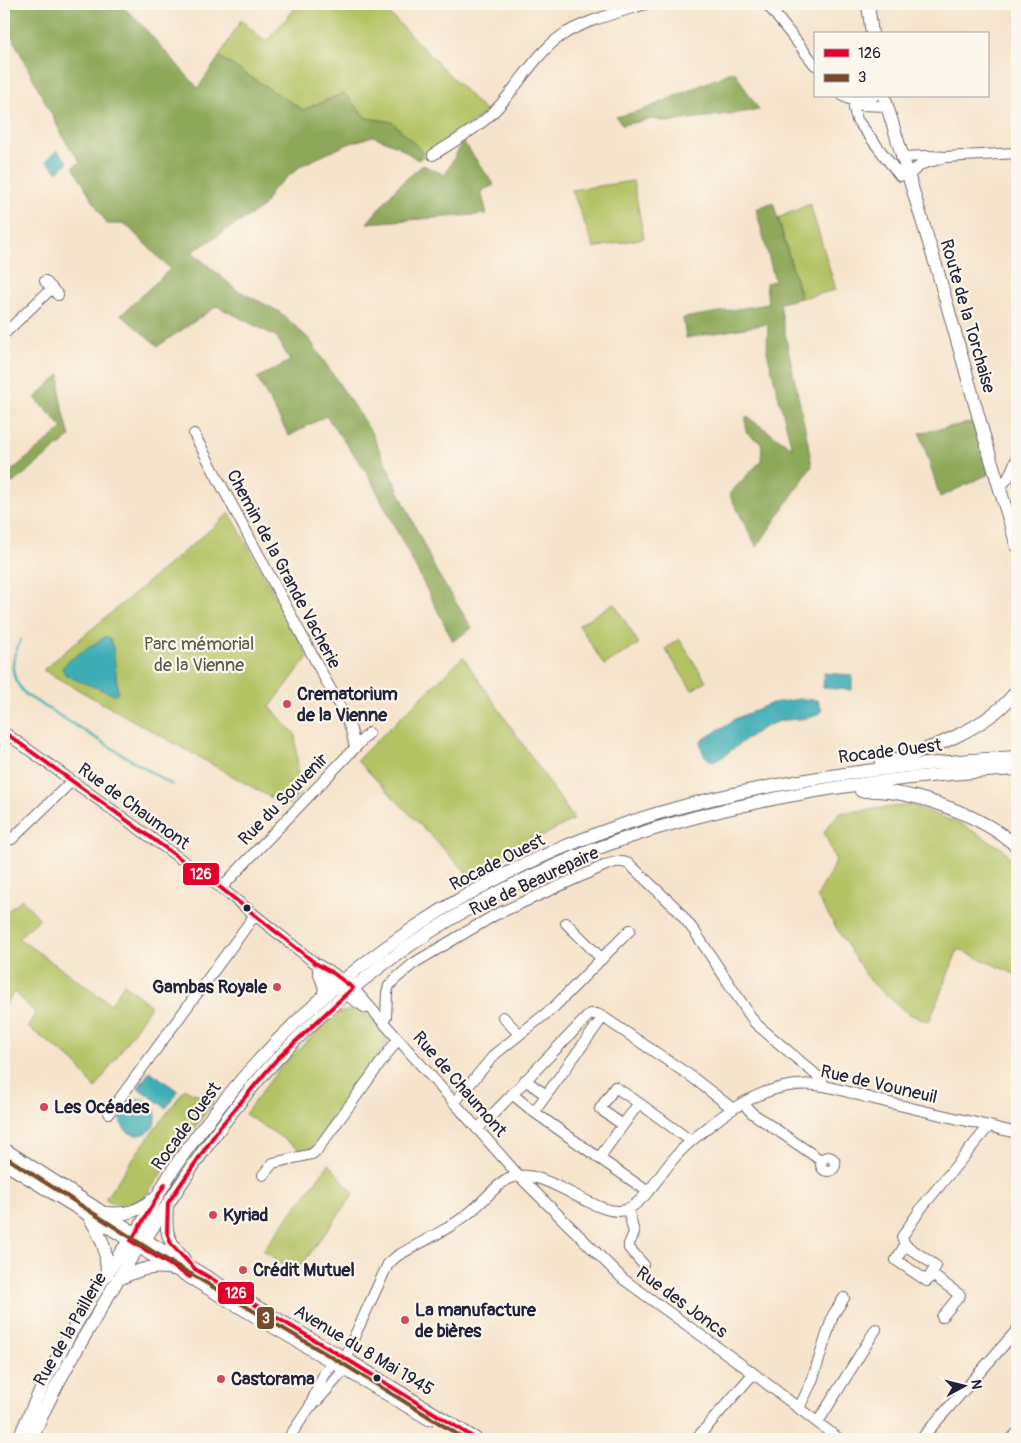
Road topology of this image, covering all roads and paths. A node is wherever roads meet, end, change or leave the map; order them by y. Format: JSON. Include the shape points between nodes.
{"nodes":[{"id":1,"x":646,"y":4,"type":"edge"},
{"id":2,"x":767,"y":4,"type":"edge"},
{"id":3,"x":868,"y":4,"type":"edge"},
{"id":4,"x":872,"y":32,"type":"edge"},
{"id":5,"x":814,"y":64,"type":"edge"},
{"id":6,"x":847,"y":98,"type":"edge"},
{"id":7,"x":867,"y":98,"type":"edge"},
{"id":8,"x":885,"y":101,"type":"edge"},
{"id":9,"x":854,"y":102,"type":"junction"},
{"id":10,"x":1017,"y":153,"type":"edge"},
{"id":11,"x":433,"y":155,"type":"dead end"},
{"id":12,"x":946,"y":157,"type":"junction"},
{"id":13,"x":902,"y":158,"type":"junction"},
{"id":14,"x":904,"y":176,"type":"junction"},
{"id":15,"x":52,"y":288,"type":"dead end"},
{"id":16,"x":4,"y":334,"type":"edge"},
{"id":17,"x":194,"y":434,"type":"dead end"},
{"id":18,"x":1017,"y":458,"type":"edge"},
{"id":19,"x":1000,"y":487,"type":"junction"},
{"id":20,"x":1017,"y":544,"type":"edge"},
{"id":21,"x":1017,"y":690,"type":"edge"},
{"id":22,"x":4,"y":732,"type":"edge"},
{"id":23,"x":369,"y":733,"type":"dead end"},
{"id":24,"x":355,"y":748,"type":"junction"},
{"id":25,"x":1017,"y":757,"type":"edge"},
{"id":26,"x":1017,"y":769,"type":"edge"},
{"id":27,"x":807,"y":779,"type":"junction"},
{"id":28,"x":72,"y":781,"type":"junction"},
{"id":29,"x":752,"y":802,"type":"junction"},
{"id":30,"x":4,"y":841,"type":"edge"},
{"id":31,"x":1017,"y":847,"type":"edge"},
{"id":32,"x":221,"y":888,"type":"junction"},
{"id":33,"x":254,"y":915,"type":"junction"},
{"id":34,"x":566,"y":923,"type":"dead end"},
{"id":35,"x":630,"y":930,"type":"dead end"},
{"id":36,"x":602,"y":958,"type":"junction"},
{"id":37,"x":314,"y":963,"type":"junction"},
{"id":38,"x":345,"y":988,"type":"junction"},
{"id":39,"x":321,"y":1000,"type":"junction"},
{"id":40,"x":503,"y":1016,"type":"dead end"},
{"id":41,"x":603,"y":1017,"type":"junction"},
{"id":42,"x":380,"y":1018,"type":"junction"},
{"id":43,"x":519,"y":1034,"type":"junction"},
{"id":44,"x":398,"y":1039,"type":"junction"},
{"id":45,"x":525,"y":1080,"type":"junction"},
{"id":46,"x":824,"y":1086,"type":"junction"},
{"id":47,"x":512,"y":1094,"type":"junction"},
{"id":48,"x":546,"y":1095,"type":"junction"},
{"id":49,"x":454,"y":1103,"type":"junction"},
{"id":50,"x":639,"y":1103,"type":"junction"},
{"id":51,"x":743,"y":1103,"type":"junction"},
{"id":52,"x":733,"y":1109,"type":"junction"},
{"id":53,"x":534,"y":1112,"type":"junction"},
{"id":54,"x":109,"y":1113,"type":"dead end"},
{"id":55,"x":623,"y":1125,"type":"junction"},
{"id":56,"x":989,"y":1126,"type":"junction"},
{"id":57,"x":477,"y":1129,"type":"junction"},
{"id":58,"x":1017,"y":1133,"type":"edge"},
{"id":59,"x":691,"y":1141,"type":"junction"},
{"id":60,"x":4,"y":1149,"type":"edge"},
{"id":61,"x":598,"y":1158,"type":"junction"},
{"id":62,"x":822,"y":1161,"type":"dead end"},
{"id":63,"x":4,"y":1163,"type":"edge"},
{"id":64,"x":263,"y":1175,"type":"dead end"},
{"id":65,"x":519,"y":1176,"type":"junction"},
{"id":66,"x":647,"y":1191,"type":"junction"},
{"id":67,"x":163,"y":1200,"type":"junction"},
{"id":68,"x":628,"y":1208,"type":"junction"},
{"id":69,"x":105,"y":1213,"type":"junction"},
{"id":70,"x":89,"y":1216,"type":"junction"},
{"id":71,"x":138,"y":1240,"type":"junction"},
{"id":72,"x":905,"y":1245,"type":"junction"},
{"id":73,"x":643,"y":1264,"type":"dead end"},
{"id":74,"x":195,"y":1269,"type":"junction"},
{"id":75,"x":178,"y":1270,"type":"junction"},
{"id":76,"x":931,"y":1274,"type":"junction"},
{"id":77,"x":112,"y":1277,"type":"junction"},
{"id":78,"x":844,"y":1298,"type":"dead end"},
{"id":79,"x":942,"y":1317,"type":"dead end"},
{"id":80,"x":876,"y":1329,"type":"dead end"},
{"id":81,"x":1017,"y":1330,"type":"edge"},
{"id":82,"x":343,"y":1358,"type":"junction"},
{"id":83,"x":57,"y":1359,"type":"junction"},
{"id":84,"x":71,"y":1360,"type":"junction"},
{"id":85,"x":754,"y":1374,"type":"junction"},
{"id":86,"x":52,"y":1395,"type":"junction"},
{"id":87,"x":309,"y":1408,"type":"junction"},
{"id":88,"x":799,"y":1408,"type":"junction"},
{"id":89,"x":818,"y":1422,"type":"junction"},
{"id":90,"x":1017,"y":1433,"type":"edge"},
{"id":91,"x":18,"y":1439,"type":"edge"},
{"id":92,"x":32,"y":1439,"type":"edge"},
{"id":93,"x":288,"y":1439,"type":"edge"},
{"id":94,"x":461,"y":1439,"type":"edge"},
{"id":95,"x":476,"y":1439,"type":"edge"},
{"id":96,"x":696,"y":1439,"type":"edge"},
{"id":97,"x":839,"y":1439,"type":"edge"},
{"id":98,"x":921,"y":1439,"type":"edge"},
{"id":99,"x":1011,"y":1439,"type":"edge"}],
"edges":[{"from":1,"to":11,"type":"street","via":[[563,35],[537,59],[488,117]]},
{"from":2,"to":5,"type":"street"},
{"from":3,"to":4,"type":"main road"},
{"from":6,"to":9,"type":"street"},
{"from":7,"to":9,"type":"street"},
{"from":8,"to":9,"type":"street","via":[[862,105]]},
{"from":8,"to":13,"type":"main road","name":"Route de la Torchaise"},
{"from":9,"to":14,"type":"street","via":[[856,120]]},
{"from":10,"to":12,"type":"street"},
{"from":12,"to":13,"type":"street"},
{"from":12,"to":14,"type":"street","via":[[922,164]]},
{"from":13,"to":14,"type":"main road","name":"Route de la Torchaise"},
{"from":14,"to":19,"type":"main road","name":"Route de la Torchaise","via":[[960,348]]},
{"from":15,"to":16,"type":"street"},
{"from":17,"to":24,"type":"street","name":"Chemin de la Grande Vacherie","via":[[346,718]]},
{"from":18,"to":19,"type":"street"},
{"from":19,"to":20,"type":"main road","name":"Route de la Torchaise","via":[[1004,521]]},
{"from":21,"to":27,"type":"main road","via":[[993,713],[942,744],[887,761]]},
{"from":22,"to":28,"type":"street","name":"Rue de Chaumont"},
{"from":23,"to":24,"type":"street","name":"Rue du Souvenir"},
{"from":24,"to":32,"type":"street","name":"Rue du Souvenir"},
{"from":25,"to":27,"type":"main road","name":"Rocade Ouest"},
{"from":26,"to":29,"type":"main road","name":"Rocade Ouest","via":[[876,782]]},
{"from":27,"to":38,"type":"main road","name":"Rocade Ouest","via":[[736,793],[658,814],[560,849],[434,915],[372,959]]},
{"from":28,"to":30,"type":"street","via":[[12,839]]},
{"from":28,"to":32,"type":"street","name":"Rue de Chaumont"},
{"from":29,"to":31,"type":"main road","via":[[858,791],[893,792],[948,808],[996,832]]},
{"from":29,"to":38,"type":"main road","name":"Rocade Ouest","via":[[629,836],[543,870],[441,926]]},
{"from":32,"to":33,"type":"street","name":"Rue de Chaumont"},
{"from":33,"to":37,"type":"street","name":"Rue de Chaumont"},
{"from":33,"to":54,"type":"street"},
{"from":34,"to":36,"type":"street"},
{"from":35,"to":36,"type":"street"},
{"from":36,"to":43,"type":"street","via":[[548,1012]]},
{"from":37,"to":38,"type":"street","name":"Rue de Chaumont"},
{"from":37,"to":39,"type":"street","via":[[324,989]]},
{"from":38,"to":39,"type":"main road","name":"Rocade Ouest"},
{"from":38,"to":42,"type":"street","name":"Rue de Chaumont"},
{"from":38,"to":67,"type":"main road","name":"Rocade Ouest","via":[[258,1081]]},
{"from":39,"to":67,"type":"main road","name":"Rocade Ouest","via":[[268,1051],[224,1100],[182,1156]]},
{"from":40,"to":43,"type":"street"},
{"from":41,"to":45,"type":"street","via":[[590,1014]]},
{"from":41,"to":48,"type":"street"},
{"from":41,"to":52,"type":"street"},
{"from":42,"to":44,"type":"street","name":"Rue de Chaumont"},
{"from":42,"to":46,"type":"street","name":"Rue de Beaurepaire","via":[[386,1017],[389,986],[414,963],[495,915],[606,865],[624,861],[676,908],[755,1023],[822,1080]]},
{"from":43,"to":49,"type":"street","via":[[495,1054]]},
{"from":44,"to":49,"type":"street","name":"Rue de Chaumont"},
{"from":44,"to":64,"type":"street","via":[[317,1150],[273,1163]]},
{"from":45,"to":47,"type":"street"},
{"from":45,"to":48,"type":"street"},
{"from":46,"to":51,"type":"street","name":"Rue de Vouneuil","via":[[781,1088]]},
{"from":46,"to":56,"type":"street","name":"Rue de Vouneuil"},
{"from":47,"to":53,"type":"street"},
{"from":47,"to":57,"type":"street"},
{"from":48,"to":53,"type":"street"},
{"from":49,"to":57,"type":"street","name":"Rue de Chaumont"},
{"from":50,"to":55,"type":"street"},
{"from":50,"to":55,"type":"street","via":[[615,1087],[600,1109]]},
{"from":50,"to":59,"type":"street"},
{"from":51,"to":52,"type":"street","name":"Rue de Vouneuil"},
{"from":51,"to":62,"type":"street","via":[[752,1113]]},
{"from":52,"to":59,"type":"street","name":"Rue de Vouneuil"},
{"from":53,"to":61,"type":"street"},
{"from":55,"to":61,"type":"street"},
{"from":56,"to":58,"type":"street","name":"Rue de Vouneuil"},
{"from":56,"to":72,"type":"street","via":[[922,1207],[902,1237]]},
{"from":57,"to":65,"type":"street","name":"Rue de Chaumont"},
{"from":59,"to":66,"type":"street","name":"Rue de Vouneuil"},
{"from":60,"to":69,"type":"main road","name":"Avenue du 8 Mai 1945"},
{"from":61,"to":66,"type":"street"},
{"from":63,"to":70,"type":"main road","name":"Avenue du 8 Mai 1945"},
{"from":65,"to":68,"type":"street","via":[[538,1178],[604,1208],[617,1211]]},
{"from":65,"to":82,"type":"street","via":[[500,1183],[466,1216],[392,1260]]},
{"from":65,"to":85,"type":"street","name":"Rue des Joncs","via":[[623,1279]]},
{"from":66,"to":68,"type":"street","name":"Rue de Vouneuil","via":[[639,1202]]},
{"from":67,"to":69,"type":"main road","via":[[133,1212]]},
{"from":67,"to":71,"type":"main road","name":"Rocade Ouest"},
{"from":67,"to":74,"type":"main road","via":[[169,1238]]},
{"from":68,"to":73,"type":"street","via":[[634,1233],[629,1248]]},
{"from":69,"to":71,"type":"main road","name":"Avenue du 8 Mai 1945"},
{"from":70,"to":71,"type":"main road","name":"Avenue du 8 Mai 1945"},
{"from":70,"to":77,"type":"main road","via":[[105,1248]]},
{"from":71,"to":74,"type":"main road","name":"Avenue du 8 Mai 1945"},
{"from":71,"to":75,"type":"main road","name":"Avenue du 8 Mai 1945","via":[[150,1254]]},
{"from":71,"to":77,"type":"main road","name":"Rue de la Paillerie","via":[[123,1249]]},
{"from":72,"to":76,"type":"street","via":[[936,1266]]},
{"from":72,"to":76,"type":"street","via":[[896,1260],[927,1281]]},
{"from":74,"to":82,"type":"main road","name":"Avenue du 8 Mai 1945"},
{"from":75,"to":77,"type":"main road","via":[[146,1268]]},
{"from":75,"to":82,"type":"main road","name":"Avenue du 8 Mai 1945"},
{"from":76,"to":79,"type":"street","via":[[960,1295]]},
{"from":77,"to":83,"type":"main road","name":"Rue de la Paillerie"},
{"from":77,"to":84,"type":"main road","name":"Rue de la Paillerie"},
{"from":78,"to":88,"type":"street","via":[[833,1314],[812,1382]]},
{"from":80,"to":89,"type":"street"},
{"from":81,"to":98,"type":"street"},
{"from":82,"to":87,"type":"street","via":[[317,1401]]},
{"from":82,"to":87,"type":"street","via":[[319,1385]]},
{"from":82,"to":94,"type":"main road","name":"Avenue du 8 Mai 1945"},
{"from":82,"to":95,"type":"main road","name":"Avenue du 8 Mai 1945"},
{"from":83,"to":84,"type":"main road"},
{"from":83,"to":86,"type":"main road"},
{"from":83,"to":91,"type":"main road","name":"Rue de la Paillerie"},
{"from":84,"to":86,"type":"main road","name":"Rue de la Paillerie"},
{"from":85,"to":88,"type":"street","name":"Rue des Joncs"},
{"from":85,"to":96,"type":"street"},
{"from":86,"to":92,"type":"main road","name":"Rue de la Paillerie"},
{"from":87,"to":93,"type":"street"},
{"from":88,"to":89,"type":"street","name":"Rue des Joncs"},
{"from":89,"to":97,"type":"street","name":"Rue des Joncs"},
{"from":90,"to":99,"type":"street"}]}
